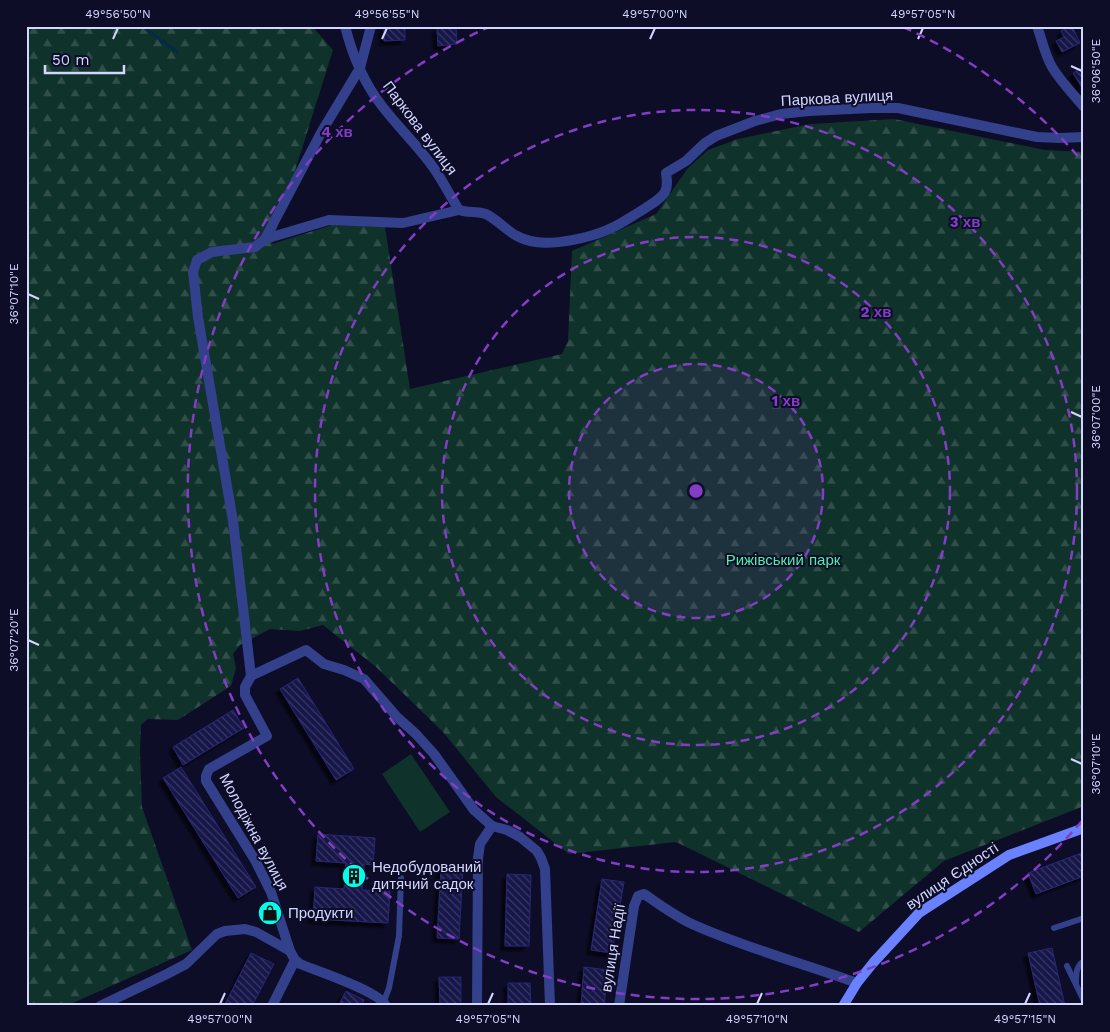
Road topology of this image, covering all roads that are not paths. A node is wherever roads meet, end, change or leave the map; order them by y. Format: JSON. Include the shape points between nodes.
{"nodes":[{"id":1,"x":345,"y":26,"type":"edge"},
{"id":2,"x":371,"y":26,"type":"edge"},
{"id":3,"x":1037,"y":26,"type":"edge"},
{"id":4,"x":360,"y":68,"type":"junction"},
{"id":5,"x":1084,"y":107,"type":"edge"},
{"id":6,"x":1084,"y":136,"type":"edge"},
{"id":7,"x":459,"y":210,"type":"junction"},
{"id":8,"x":265,"y":238,"type":"junction"},
{"id":9,"x":251,"y":676,"type":"junction"},
{"id":10,"x":492,"y":826,"type":"junction"},
{"id":11,"x":1084,"y":828,"type":"edge"},
{"id":12,"x":401,"y":878,"type":"dead end"},
{"id":13,"x":1084,"y":918,"type":"edge"},
{"id":14,"x":1054,"y":928,"type":"dead end"},
{"id":15,"x":290,"y":950,"type":"junction"},
{"id":16,"x":295,"y":960,"type":"junction"},
{"id":17,"x":1084,"y":961,"type":"edge"},
{"id":18,"x":1067,"y":966,"type":"dead end"},
{"id":19,"x":857,"y":983,"type":"junction"},
{"id":20,"x":1076,"y":984,"type":"junction"},
{"id":21,"x":1084,"y":1001,"type":"edge"},
{"id":22,"x":384,"y":1004,"type":"edge"},
{"id":23,"x":100,"y":1006,"type":"edge"},
{"id":24,"x":272,"y":1006,"type":"edge"},
{"id":25,"x":477,"y":1006,"type":"edge"},
{"id":26,"x":550,"y":1006,"type":"edge"},
{"id":27,"x":619,"y":1006,"type":"edge"},
{"id":28,"x":843,"y":1006,"type":"edge"}],
"edges":[{"from":1,"to":4,"type":"street","name":"Паркова вулиця"},
{"from":2,"to":4,"type":"street"},
{"from":3,"to":5,"type":"street","via":[[1052,66]]},
{"from":4,"to":7,"type":"street","name":"Паркова вулиця","via":[[383,107],[433,168]]},
{"from":4,"to":8,"type":"street"},
{"from":6,"to":7,"type":"street","name":"Паркова вулиця","via":[[1037,137],[898,108],[781,114],[716,136],[666,173],[666,190],[659,199],[614,226],[579,239],[537,242],[515,236],[486,214]]},
{"from":7,"to":8,"type":"street","via":[[403,223],[329,220]]},
{"from":8,"to":9,"type":"street","via":[[255,247],[212,252],[197,260],[194,272],[198,317],[233,521]]},
{"from":9,"to":10,"type":"street","via":[[306,650],[324,664],[364,679],[434,754],[474,810]]},
{"from":9,"to":15,"type":"street","name":"Молодіжна вулиця","via":[[245,695],[267,736],[209,769],[206,782],[255,860],[271,892]]},
{"from":10,"to":25,"type":"street","via":[[480,844],[478,858]]},
{"from":10,"to":26,"type":"street","via":[[520,837],[538,851],[545,869]]},
{"from":11,"to":19,"type":"street","name":"вулиця Єдності","via":[[1009,855],[919,914]]},
{"from":12,"to":22,"type":"lane","via":[[399,936]]},
{"from":13,"to":14,"type":"lane"},
{"from":15,"to":16,"type":"street","name":"Молодіжна вулиця"},
{"from":15,"to":23,"type":"street","via":[[256,932],[244,929],[225,931],[217,934],[186,964]]},
{"from":16,"to":22,"type":"street","via":[[363,990]]},
{"from":16,"to":24,"type":"street"},
{"from":17,"to":20,"type":"lane","via":[[1077,969]]},
{"from":18,"to":20,"type":"lane"},
{"from":19,"to":27,"type":"street","name":"вулиця Надії","via":[[749,947],[691,923],[644,894],[638,896],[634,906]]},
{"from":19,"to":28,"type":"street","name":"вулиця Єдності"},
{"from":20,"to":21,"type":"lane"}]}
